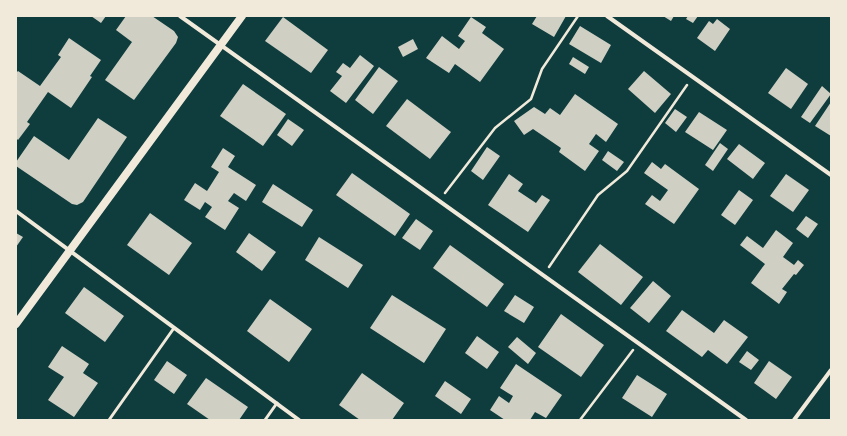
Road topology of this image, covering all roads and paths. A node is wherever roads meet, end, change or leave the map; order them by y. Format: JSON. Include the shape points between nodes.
{"nodes":[{"id":1,"x":180,"y":16,"type":"edge"},
{"id":2,"x":242,"y":16,"type":"edge"},
{"id":3,"x":578,"y":16,"type":"edge"},
{"id":4,"x":607,"y":16,"type":"edge"},
{"id":5,"x":221,"y":46,"type":"junction"},
{"id":6,"x":693,"y":77,"type":"junction"},
{"id":7,"x":831,"y":175,"type":"edge"},
{"id":8,"x":439,"y":201,"type":"junction"},
{"id":9,"x":16,"y":212,"type":"edge"},
{"id":10,"x":69,"y":251,"type":"junction"},
{"id":11,"x":543,"y":275,"type":"junction"},
{"id":12,"x":16,"y":324,"type":"edge"},
{"id":13,"x":174,"y":328,"type":"junction"},
{"id":14,"x":638,"y":343,"type":"junction"},
{"id":15,"x":831,"y":370,"type":"edge"},
{"id":16,"x":277,"y":403,"type":"junction"},
{"id":17,"x":109,"y":420,"type":"edge"},
{"id":18,"x":265,"y":420,"type":"edge"},
{"id":19,"x":299,"y":420,"type":"edge"},
{"id":20,"x":580,"y":420,"type":"edge"},
{"id":21,"x":746,"y":420,"type":"edge"},
{"id":22,"x":794,"y":420,"type":"edge"}],
"edges":[{"from":1,"to":5,"type":"street"},
{"from":2,"to":5,"type":"main road"},
{"from":3,"to":8,"type":"path","via":[[542,69],[531,99],[495,128]]},
{"from":4,"to":6,"type":"street"},
{"from":5,"to":8,"type":"street"},
{"from":5,"to":10,"type":"main road"},
{"from":6,"to":7,"type":"street"},
{"from":6,"to":11,"type":"path","via":[[627,171],[598,195]]},
{"from":8,"to":11,"type":"street"},
{"from":9,"to":10,"type":"street"},
{"from":10,"to":12,"type":"main road"},
{"from":10,"to":13,"type":"street"},
{"from":11,"to":14,"type":"street"},
{"from":13,"to":16,"type":"street"},
{"from":13,"to":17,"type":"lane"},
{"from":14,"to":20,"type":"path"},
{"from":14,"to":21,"type":"street"},
{"from":15,"to":22,"type":"street"},
{"from":16,"to":18,"type":"lane"},
{"from":16,"to":19,"type":"street"}]}
